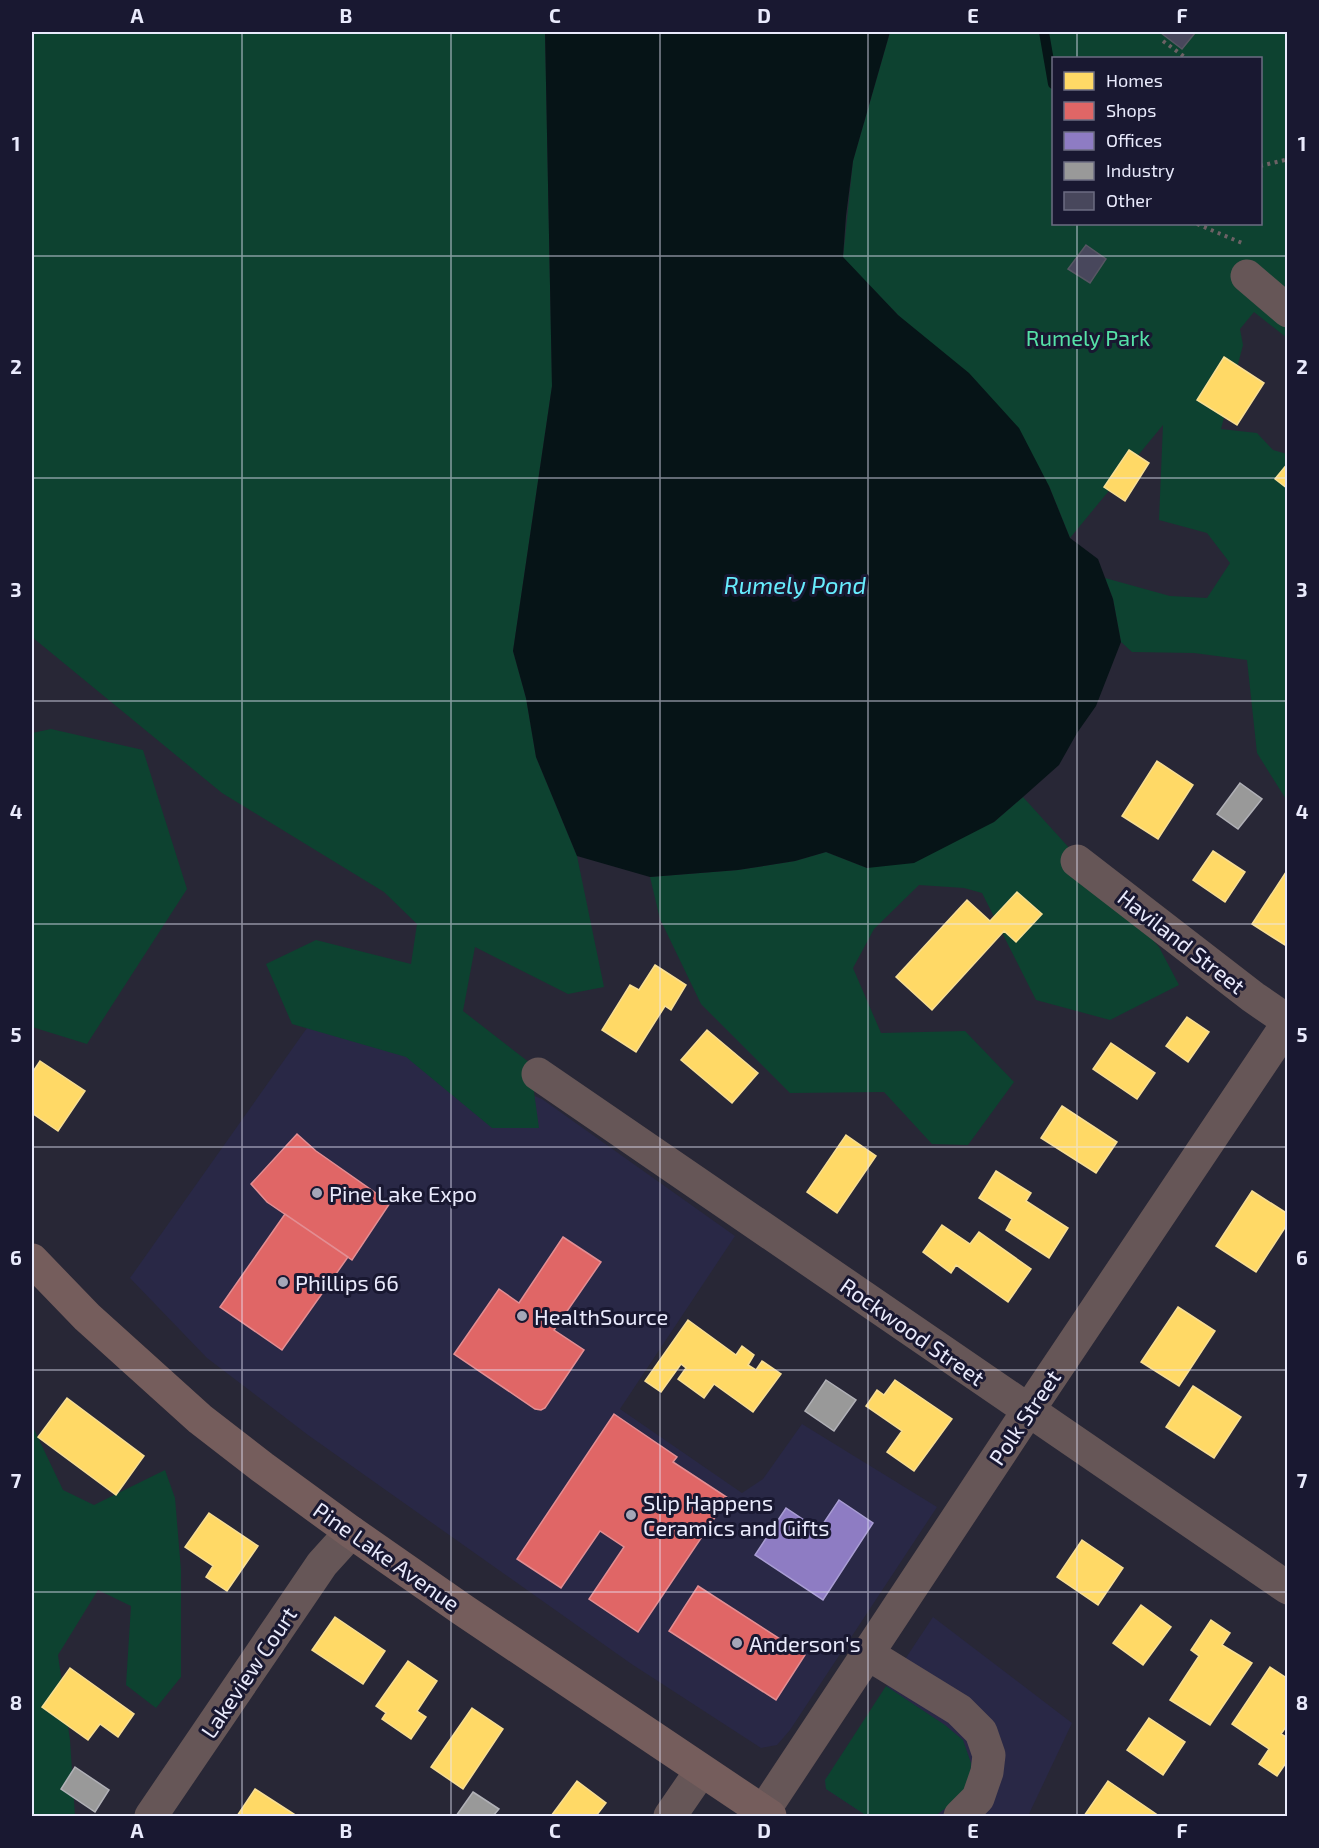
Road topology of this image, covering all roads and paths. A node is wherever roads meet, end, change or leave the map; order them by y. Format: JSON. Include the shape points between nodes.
{"nodes":[{"id":1,"x":1163,"y":41,"type":"dead end"},
{"id":2,"x":1185,"y":57,"type":"edge"},
{"id":3,"x":1287,"y":156,"type":"edge"},
{"id":4,"x":1262,"y":166,"type":"edge"},
{"id":5,"x":1247,"y":276,"type":"dead end"},
{"id":6,"x":1284,"y":301,"type":"edge"},
{"id":7,"x":1077,"y":861,"type":"dead end"},
{"id":8,"x":1287,"y":1022,"type":"edge"},
{"id":9,"x":538,"y":1074,"type":"dead end"},
{"id":10,"x":32,"y":1260,"type":"edge"},
{"id":11,"x":1028,"y":1411,"type":"junction"},
{"id":12,"x":351,"y":1532,"type":"junction"},
{"id":13,"x":1287,"y":1588,"type":"edge"},
{"id":14,"x":868,"y":1654,"type":"junction"},
{"id":15,"x":701,"y":1772,"type":"junction"},
{"id":16,"x":766,"y":1814,"type":"edge"},
{"id":17,"x":151,"y":1816,"type":"edge"},
{"id":18,"x":670,"y":1816,"type":"edge"},
{"id":19,"x":960,"y":1816,"type":"edge"}],
"edges":[{"from":1,"to":2,"type":"path"},
{"from":3,"to":4,"type":"path","via":[[1285,160]]},
{"from":5,"to":6,"type":"street"},
{"from":7,"to":8,"type":"street","name":"Haviland Street"},
{"from":8,"to":11,"type":"street","name":"Polk Street"},
{"from":9,"to":11,"type":"street","name":"Rockwood Street"},
{"from":10,"to":12,"type":"main road","name":"Pine Lake Avenue","via":[[87,1317],[200,1419]]},
{"from":11,"to":13,"type":"street","name":"Rockwood Street"},
{"from":11,"to":14,"type":"street","name":"Polk Street"},
{"from":12,"to":15,"type":"main road","name":"Pine Lake Avenue"},
{"from":12,"to":17,"type":"street","name":"Lakeview Court","via":[[322,1564]]},
{"from":14,"to":16,"type":"street","name":"Polk Street"},
{"from":14,"to":19,"type":"street","via":[[959,1710],[981,1732],[989,1755],[987,1772],[978,1798]]},
{"from":15,"to":16,"type":"main road","name":"Pine Lake Avenue"},
{"from":15,"to":18,"type":"street"}]}
